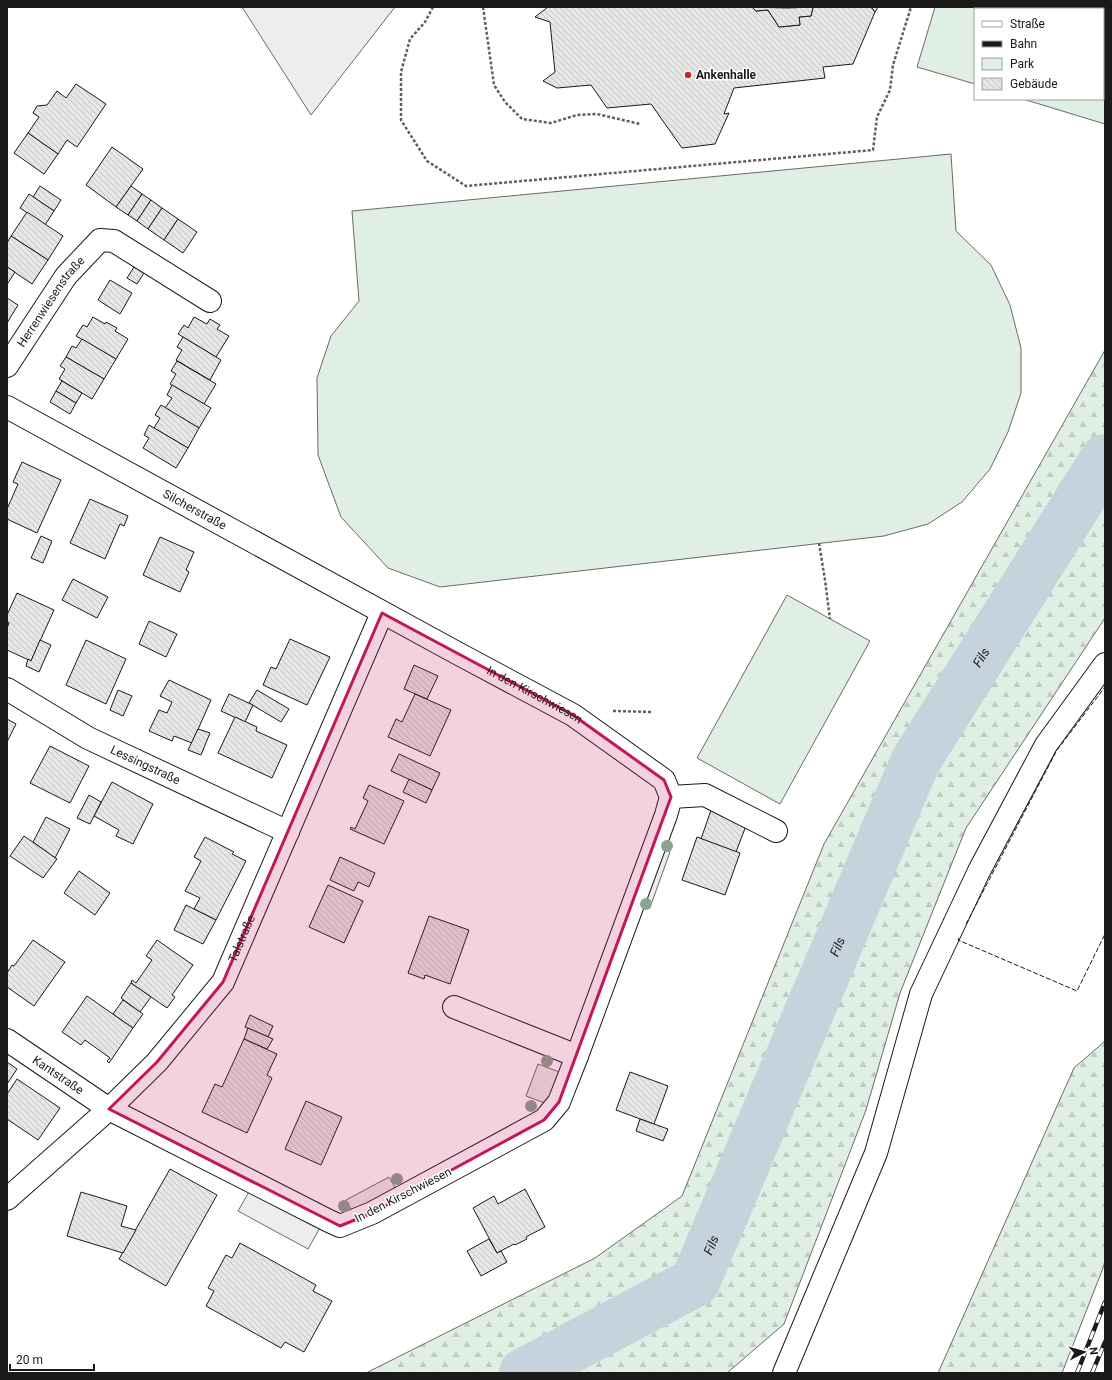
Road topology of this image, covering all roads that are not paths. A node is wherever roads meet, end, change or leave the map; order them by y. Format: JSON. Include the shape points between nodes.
{"nodes":[{"id":1,"x":210,"y":301,"type":"dead end"},
{"id":2,"x":7,"y":366,"type":"edge"},
{"id":3,"x":7,"y":407,"type":"edge"},
{"id":4,"x":382,"y":613,"type":"junction"},
{"id":5,"x":1105,"y":664,"type":"edge"},
{"id":6,"x":7,"y":689,"type":"edge"},
{"id":7,"x":671,"y":797,"type":"junction"},
{"id":8,"x":776,"y":831,"type":"dead end"},
{"id":9,"x":288,"y":832,"type":"junction"},
{"id":10,"x":454,"y":1007,"type":"dead end"},
{"id":11,"x":7,"y":1040,"type":"edge"},
{"id":12,"x":577,"y":1056,"type":"junction"},
{"id":13,"x":109,"y":1109,"type":"junction"},
{"id":14,"x":7,"y":1199,"type":"edge"},
{"id":15,"x":784,"y":1373,"type":"edge"}],
"edges":[{"from":1,"to":2,"type":"street","name":"Herrenwiesenstraße","via":[[114,241],[100,240],[66,276]]},
{"from":3,"to":4,"type":"street","name":"Silcherstraße"},
{"from":4,"to":7,"type":"street","name":"In den Kirschwiesen","via":[[572,715],[664,780]]},
{"from":4,"to":9,"type":"street","name":"Talstraße"},
{"from":5,"to":15,"type":"street","via":[[1046,745],[979,871],[921,994],[876,1153]]},
{"from":6,"to":9,"type":"street","name":"Lessingstraße","via":[[88,738]]},
{"from":7,"to":8,"type":"street","via":[[705,795]]},
{"from":7,"to":12,"type":"street","name":"In den Kirschwiesen"},
{"from":9,"to":13,"type":"street","name":"Talstraße","via":[[223,982],[156,1062]]},
{"from":10,"to":12,"type":"street"},
{"from":11,"to":13,"type":"street","name":"Kantstraße"},
{"from":12,"to":13,"type":"street","name":"In den Kirschwiesen","via":[[559,1102],[544,1120],[372,1213],[340,1226]]},
{"from":13,"to":14,"type":"street","name":"Talstraße"}]}
